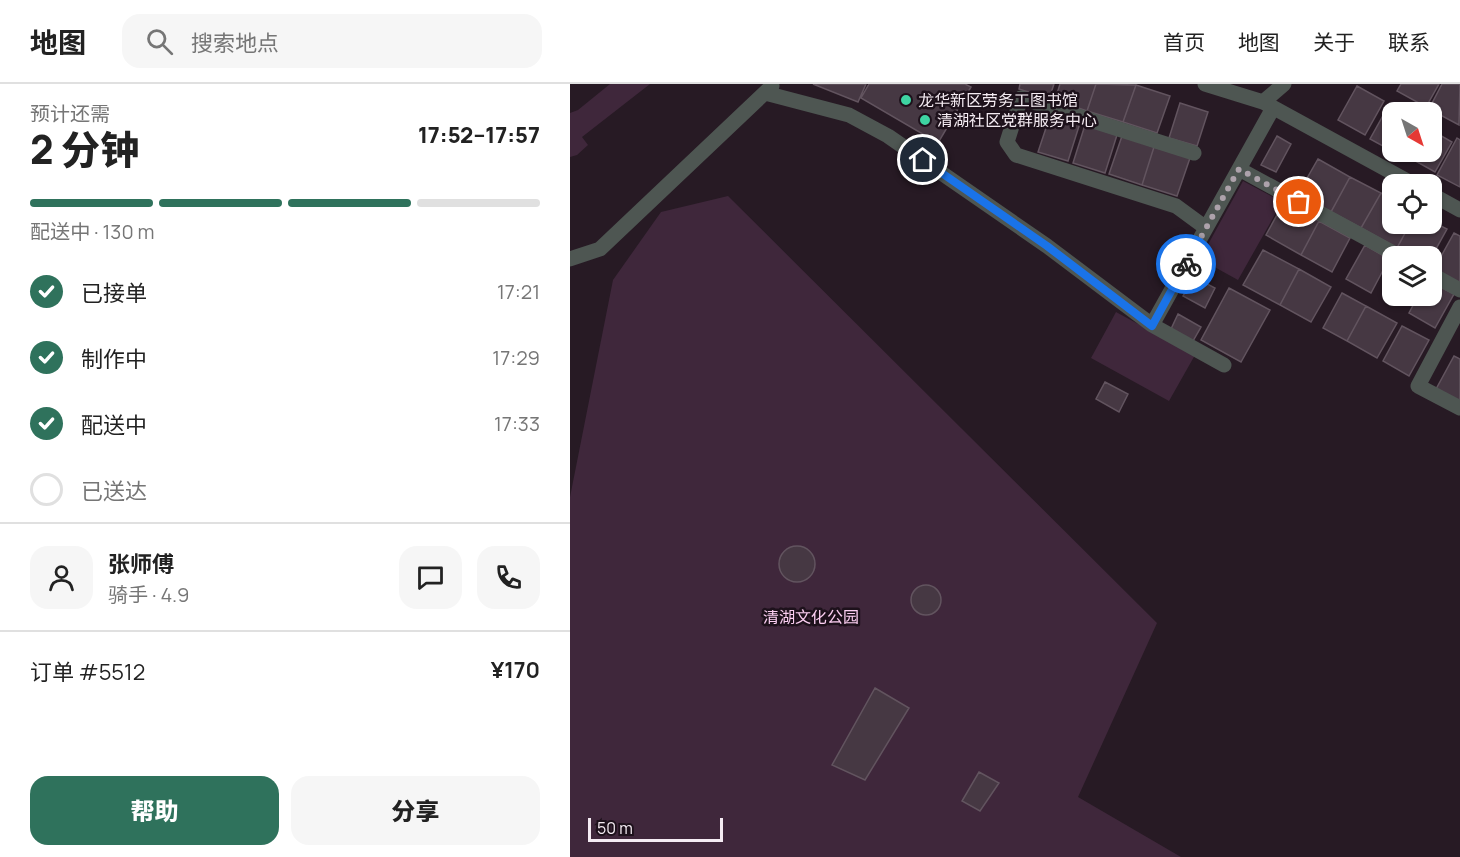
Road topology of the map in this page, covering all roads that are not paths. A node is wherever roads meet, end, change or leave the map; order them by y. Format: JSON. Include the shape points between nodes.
{"nodes":[{"id":1,"x":1206,"y":84,"type":"edge"},
{"id":2,"x":1284,"y":84,"type":"edge"},
{"id":3,"x":770,"y":88,"type":"edge"},
{"id":4,"x":1268,"y":105,"type":"junction"},
{"id":5,"x":1194,"y":153,"type":"dead end"},
{"id":6,"x":1239,"y":169,"type":"junction"},
{"id":7,"x":1395,"y":174,"type":"edge"},
{"id":8,"x":1442,"y":200,"type":"edge"},
{"id":9,"x":1460,"y":210,"type":"edge"},
{"id":10,"x":1206,"y":228,"type":"junction"},
{"id":11,"x":1382,"y":247,"type":"edge"},
{"id":12,"x":570,"y":259,"type":"edge"},
{"id":13,"x":1442,"y":280,"type":"edge"},
{"id":14,"x":1460,"y":290,"type":"edge"},
{"id":15,"x":1460,"y":307,"type":"edge"},
{"id":16,"x":1152,"y":326,"type":"junction"},
{"id":17,"x":1224,"y":365,"type":"dead end"},
{"id":18,"x":1460,"y":408,"type":"edge"}],
"edges":[{"from":1,"to":4,"type":"street"},
{"from":2,"to":4,"type":"street"},
{"from":3,"to":12,"type":"street","via":[[600,249]]},
{"from":3,"to":16,"type":"street","via":[[849,115],[888,136],[1047,246]]},
{"from":4,"to":6,"type":"street"},
{"from":4,"to":7,"type":"street"},
{"from":5,"to":10,"type":"street","via":[[1021,98],[1007,142],[1016,155],[1176,206]]},
{"from":6,"to":10,"type":"street"},
{"from":6,"to":11,"type":"street"},
{"from":8,"to":9,"type":"street"},
{"from":10,"to":16,"type":"street"},
{"from":13,"to":14,"type":"street"},
{"from":15,"to":18,"type":"street","via":[[1418,386]]},
{"from":16,"to":17,"type":"street"}]}
